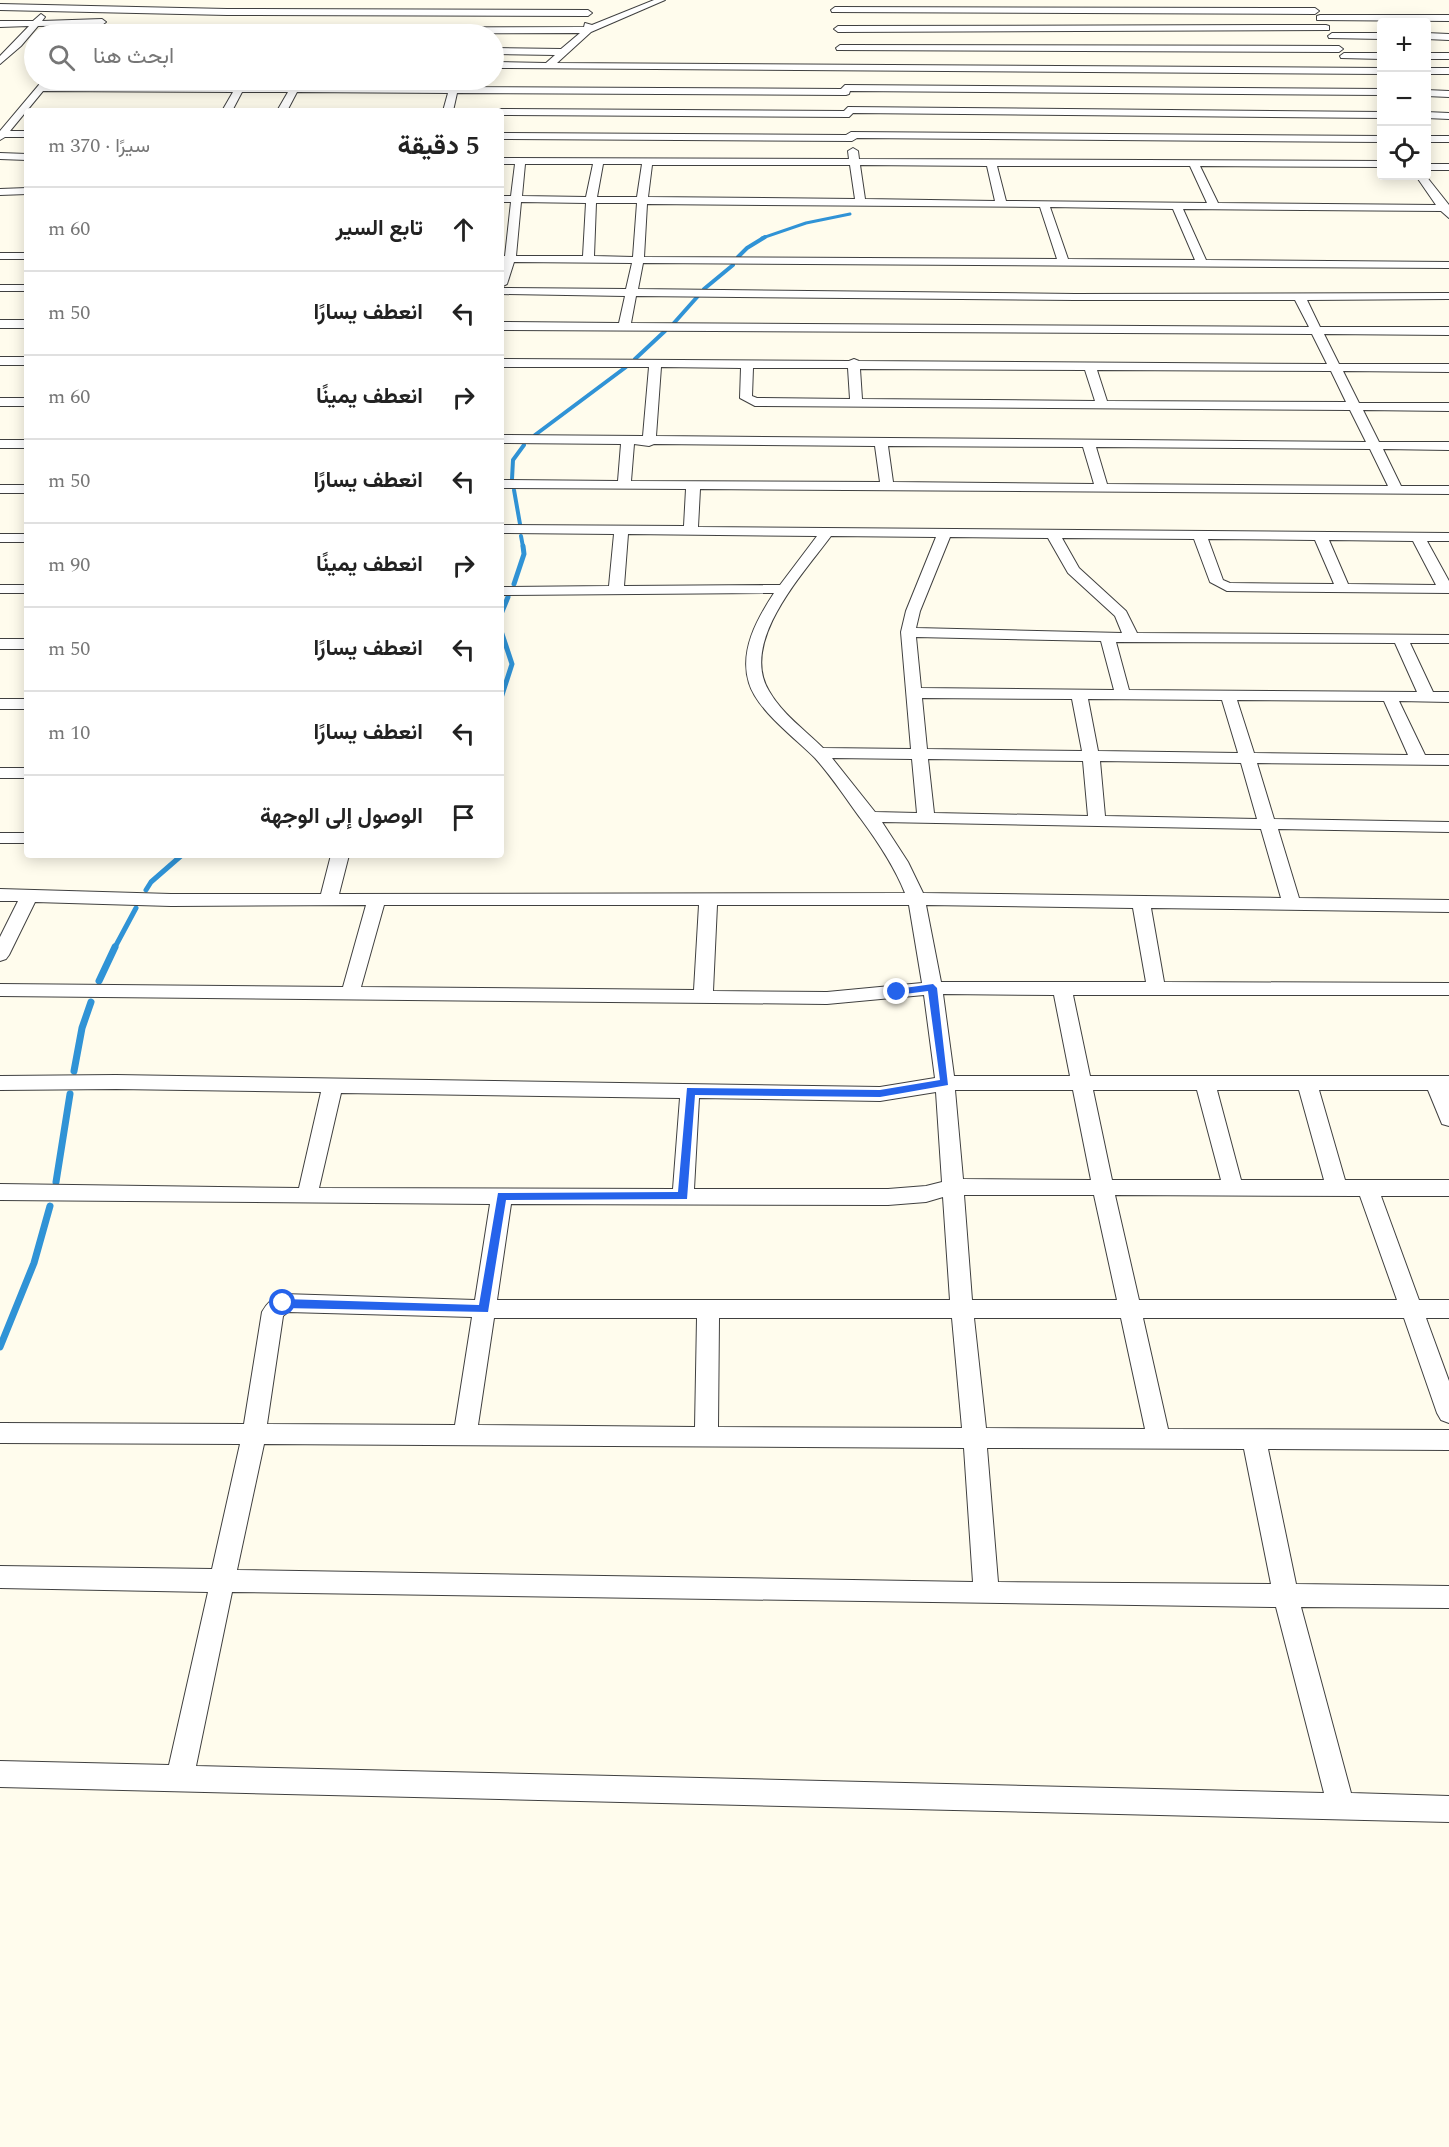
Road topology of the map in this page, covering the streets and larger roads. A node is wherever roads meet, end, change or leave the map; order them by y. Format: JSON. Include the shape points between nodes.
{"nodes":[{"id":1,"x":53,"y":0,"type":"edge"},
{"id":2,"x":136,"y":0,"type":"edge"},
{"id":3,"x":279,"y":0,"type":"edge"},
{"id":4,"x":384,"y":0,"type":"edge"},
{"id":5,"x":582,"y":0,"type":"edge"},
{"id":6,"x":661,"y":0,"type":"edge"},
{"id":7,"x":952,"y":0,"type":"edge"},
{"id":8,"x":1124,"y":0,"type":"edge"},
{"id":9,"x":1307,"y":0,"type":"edge"},
{"id":10,"x":835,"y":5,"type":"edge"},
{"id":11,"x":0,"y":8,"type":"edge"},
{"id":12,"x":46,"y":8,"type":"junction"},
{"id":13,"x":933,"y":10,"type":"junction"},
{"id":14,"x":954,"y":10,"type":"junction"},
{"id":15,"x":129,"y":11,"type":"junction"},
{"id":16,"x":1129,"y":11,"type":"junction"},
{"id":17,"x":1158,"y":11,"type":"junction"},
{"id":18,"x":227,"y":12,"type":"junction"},
{"id":19,"x":271,"y":12,"type":"junction"},
{"id":20,"x":379,"y":13,"type":"junction"},
{"id":21,"x":402,"y":13,"type":"junction"},
{"id":22,"x":508,"y":13,"type":"junction"},
{"id":23,"x":588,"y":13,"type":"junction"},
{"id":24,"x":1317,"y":15,"type":"junction"},
{"id":25,"x":1449,"y":18,"type":"edge"},
{"id":26,"x":107,"y":22,"type":"junction"},
{"id":27,"x":0,"y":24,"type":"edge"},
{"id":28,"x":37,"y":24,"type":"junction"},
{"id":29,"x":104,"y":24,"type":"edge"},
{"id":30,"x":219,"y":24,"type":"edge"},
{"id":31,"x":396,"y":24,"type":"edge"},
{"id":32,"x":504,"y":27,"type":"edge"},
{"id":33,"x":838,"y":28,"type":"junction"},
{"id":34,"x":938,"y":29,"type":"junction"},
{"id":35,"x":1166,"y":29,"type":"junction"},
{"id":36,"x":588,"y":30,"type":"junction"},
{"id":37,"x":504,"y":31,"type":"edge"},
{"id":38,"x":1329,"y":32,"type":"junction"},
{"id":39,"x":1377,"y":36,"type":"edge"},
{"id":40,"x":1431,"y":36,"type":"edge"},
{"id":41,"x":1449,"y":37,"type":"edge"},
{"id":42,"x":24,"y":38,"type":"edge"},
{"id":43,"x":0,"y":44,"type":"edge"},
{"id":44,"x":18,"y":44,"type":"junction"},
{"id":45,"x":840,"y":48,"type":"junction"},
{"id":46,"x":1173,"y":49,"type":"junction"},
{"id":47,"x":566,"y":52,"type":"junction"},
{"id":48,"x":1342,"y":52,"type":"junction"},
{"id":49,"x":504,"y":53,"type":"edge"},
{"id":50,"x":1377,"y":56,"type":"edge"},
{"id":51,"x":1431,"y":56,"type":"edge"},
{"id":52,"x":1449,"y":56,"type":"edge"},
{"id":53,"x":0,"y":61,"type":"edge"},
{"id":54,"x":843,"y":66,"type":"junction"},
{"id":55,"x":504,"y":67,"type":"edge"},
{"id":56,"x":966,"y":67,"type":"junction"},
{"id":57,"x":1182,"y":68,"type":"junction"},
{"id":58,"x":1353,"y":70,"type":"junction"},
{"id":59,"x":1377,"y":70,"type":"edge"},
{"id":60,"x":1431,"y":71,"type":"edge"},
{"id":61,"x":1449,"y":71,"type":"edge"},
{"id":62,"x":555,"y":75,"type":"junction"},
{"id":63,"x":504,"y":80,"type":"edge"},
{"id":64,"x":974,"y":89,"type":"junction"},
{"id":65,"x":39,"y":90,"type":"edge"},
{"id":66,"x":238,"y":90,"type":"edge"},
{"id":67,"x":293,"y":90,"type":"edge"},
{"id":68,"x":454,"y":90,"type":"edge"},
{"id":69,"x":846,"y":90,"type":"junction"},
{"id":70,"x":1431,"y":93,"type":"edge"},
{"id":71,"x":1449,"y":94,"type":"edge"},
{"id":72,"x":27,"y":108,"type":"edge"},
{"id":73,"x":229,"y":108,"type":"edge"},
{"id":74,"x":284,"y":108,"type":"edge"},
{"id":75,"x":449,"y":108,"type":"edge"},
{"id":76,"x":1376,"y":108,"type":"edge"},
{"id":77,"x":11,"y":111,"type":"dead end"},
{"id":78,"x":24,"y":111,"type":"edge"},
{"id":79,"x":24,"y":112,"type":"edge"},
{"id":80,"x":848,"y":112,"type":"junction"},
{"id":81,"x":504,"y":114,"type":"edge"},
{"id":82,"x":1431,"y":115,"type":"edge"},
{"id":83,"x":1449,"y":116,"type":"edge"},
{"id":84,"x":1168,"y":124,"type":"junction"},
{"id":85,"x":577,"y":125,"type":"junction"},
{"id":86,"x":681,"y":125,"type":"junction"},
{"id":87,"x":24,"y":134,"type":"edge"},
{"id":88,"x":1,"y":135,"type":"edge"},
{"id":89,"x":504,"y":136,"type":"edge"},
{"id":90,"x":852,"y":136,"type":"junction"},
{"id":91,"x":540,"y":137,"type":"junction"},
{"id":92,"x":991,"y":139,"type":"junction"},
{"id":93,"x":1377,"y":139,"type":"edge"},
{"id":94,"x":1431,"y":139,"type":"edge"},
{"id":95,"x":1449,"y":139,"type":"edge"},
{"id":96,"x":0,"y":156,"type":"edge"},
{"id":97,"x":24,"y":157,"type":"edge"},
{"id":98,"x":504,"y":161,"type":"edge"},
{"id":99,"x":520,"y":161,"type":"junction"},
{"id":100,"x":599,"y":161,"type":"junction"},
{"id":101,"x":648,"y":162,"type":"junction"},
{"id":102,"x":855,"y":162,"type":"junction"},
{"id":103,"x":1193,"y":162,"type":"junction"},
{"id":104,"x":1377,"y":164,"type":"edge"},
{"id":105,"x":1431,"y":167,"type":"edge"},
{"id":106,"x":1449,"y":167,"type":"edge"},
{"id":107,"x":1424,"y":180,"type":"edge"},
{"id":108,"x":24,"y":191,"type":"edge"},
{"id":109,"x":0,"y":192,"type":"edge"},
{"id":110,"x":504,"y":199,"type":"edge"},
{"id":111,"x":514,"y":199,"type":"junction"},
{"id":112,"x":591,"y":199,"type":"junction"},
{"id":113,"x":642,"y":200,"type":"junction"},
{"id":114,"x":860,"y":201,"type":"junction"},
{"id":115,"x":1001,"y":203,"type":"junction"},
{"id":116,"x":1044,"y":204,"type":"junction"},
{"id":117,"x":1177,"y":206,"type":"junction"},
{"id":118,"x":1214,"y":206,"type":"junction"},
{"id":119,"x":1447,"y":210,"type":"edge"},
{"id":120,"x":0,"y":256,"type":"edge"},
{"id":121,"x":24,"y":256,"type":"edge"},
{"id":122,"x":506,"y":259,"type":"edge"},
{"id":123,"x":588,"y":260,"type":"junction"},
{"id":124,"x":638,"y":261,"type":"junction"},
{"id":125,"x":1063,"y":262,"type":"junction"},
{"id":126,"x":1202,"y":263,"type":"junction"},
{"id":127,"x":1449,"y":265,"type":"edge"},
{"id":128,"x":0,"y":288,"type":"edge"},
{"id":129,"x":24,"y":288,"type":"edge"},
{"id":130,"x":504,"y":291,"type":"edge"},
{"id":131,"x":630,"y":292,"type":"junction"},
{"id":132,"x":1299,"y":296,"type":"junction"},
{"id":133,"x":1449,"y":296,"type":"edge"},
{"id":134,"x":888,"y":311,"type":"junction"},
{"id":135,"x":1080,"y":313,"type":"junction"},
{"id":136,"x":0,"y":324,"type":"edge"},
{"id":137,"x":24,"y":324,"type":"edge"},
{"id":138,"x":504,"y":326,"type":"edge"},
{"id":139,"x":624,"y":327,"type":"junction"},
{"id":140,"x":1316,"y":329,"type":"junction"},
{"id":141,"x":1449,"y":331,"type":"edge"},
{"id":142,"x":0,"y":361,"type":"edge"},
{"id":143,"x":24,"y":361,"type":"edge"},
{"id":144,"x":504,"y":363,"type":"edge"},
{"id":145,"x":655,"y":363,"type":"junction"},
{"id":146,"x":747,"y":363,"type":"junction"},
{"id":147,"x":854,"y":363,"type":"junction"},
{"id":148,"x":1090,"y":366,"type":"junction"},
{"id":149,"x":1334,"y":367,"type":"junction"},
{"id":150,"x":1449,"y":368,"type":"edge"},
{"id":151,"x":0,"y":402,"type":"edge"},
{"id":152,"x":24,"y":402,"type":"edge"},
{"id":153,"x":856,"y":403,"type":"junction"},
{"id":154,"x":1102,"y":404,"type":"junction"},
{"id":155,"x":1353,"y":405,"type":"junction"},
{"id":156,"x":1449,"y":407,"type":"edge"},
{"id":157,"x":504,"y":439,"type":"edge"},
{"id":158,"x":628,"y":441,"type":"junction"},
{"id":159,"x":649,"y":442,"type":"junction"},
{"id":160,"x":881,"y":443,"type":"junction"},
{"id":161,"x":6,"y":444,"type":"edge"},
{"id":162,"x":24,"y":444,"type":"edge"},
{"id":163,"x":1089,"y":444,"type":"junction"},
{"id":164,"x":1373,"y":446,"type":"junction"},
{"id":165,"x":1449,"y":446,"type":"edge"},
{"id":166,"x":0,"y":462,"type":"edge"},
{"id":167,"x":504,"y":484,"type":"edge"},
{"id":168,"x":624,"y":485,"type":"junction"},
{"id":169,"x":693,"y":485,"type":"junction"},
{"id":170,"x":887,"y":485,"type":"junction"},
{"id":171,"x":1101,"y":486,"type":"junction"},
{"id":172,"x":0,"y":489,"type":"edge"},
{"id":173,"x":24,"y":489,"type":"edge"},
{"id":174,"x":1396,"y":489,"type":"junction"},
{"id":175,"x":1449,"y":490,"type":"edge"},
{"id":176,"x":504,"y":530,"type":"edge"},
{"id":177,"x":621,"y":531,"type":"junction"},
{"id":178,"x":691,"y":532,"type":"junction"},
{"id":179,"x":825,"y":534,"type":"junction"},
{"id":180,"x":944,"y":534,"type":"junction"},
{"id":181,"x":1053,"y":535,"type":"junction"},
{"id":182,"x":1320,"y":536,"type":"junction"},
{"id":183,"x":1200,"y":537,"type":"junction"},
{"id":184,"x":1418,"y":537,"type":"junction"},
{"id":185,"x":1449,"y":537,"type":"edge"},
{"id":186,"x":0,"y":538,"type":"edge"},
{"id":187,"x":24,"y":538,"type":"edge"},
{"id":188,"x":1343,"y":588,"type":"junction"},
{"id":189,"x":0,"y":589,"type":"edge"},
{"id":190,"x":24,"y":589,"type":"edge"},
{"id":191,"x":783,"y":589,"type":"junction"},
{"id":192,"x":1448,"y":589,"type":"edge"},
{"id":193,"x":616,"y":590,"type":"junction"},
{"id":194,"x":504,"y":591,"type":"edge"},
{"id":195,"x":908,"y":632,"type":"junction"},
{"id":196,"x":1107,"y":637,"type":"junction"},
{"id":197,"x":1131,"y":637,"type":"junction"},
{"id":198,"x":1401,"y":639,"type":"junction"},
{"id":199,"x":1449,"y":639,"type":"edge"},
{"id":200,"x":0,"y":644,"type":"edge"},
{"id":201,"x":24,"y":644,"type":"edge"},
{"id":202,"x":914,"y":693,"type":"junction"},
{"id":203,"x":1079,"y":694,"type":"junction"},
{"id":204,"x":1123,"y":695,"type":"junction"},
{"id":205,"x":1228,"y":695,"type":"junction"},
{"id":206,"x":1389,"y":696,"type":"junction"},
{"id":207,"x":1427,"y":697,"type":"junction"},
{"id":208,"x":1449,"y":697,"type":"edge"},
{"id":209,"x":0,"y":704,"type":"edge"},
{"id":210,"x":24,"y":704,"type":"edge"},
{"id":211,"x":818,"y":753,"type":"junction"},
{"id":212,"x":919,"y":754,"type":"junction"},
{"id":213,"x":1091,"y":756,"type":"junction"},
{"id":214,"x":1248,"y":758,"type":"junction"},
{"id":215,"x":1419,"y":760,"type":"junction"},
{"id":216,"x":1449,"y":760,"type":"edge"},
{"id":217,"x":0,"y":772,"type":"edge"},
{"id":218,"x":24,"y":773,"type":"edge"},
{"id":219,"x":868,"y":817,"type":"junction"},
{"id":220,"x":926,"y":818,"type":"junction"},
{"id":221,"x":1097,"y":821,"type":"junction"},
{"id":222,"x":1269,"y":824,"type":"junction"},
{"id":223,"x":1449,"y":827,"type":"edge"},
{"id":224,"x":0,"y":838,"type":"edge"},
{"id":225,"x":24,"y":838,"type":"edge"},
{"id":226,"x":339,"y":858,"type":"edge"},
{"id":227,"x":0,"y":895,"type":"edge"},
{"id":228,"x":29,"y":896,"type":"junction"},
{"id":229,"x":329,"y":898,"type":"junction"},
{"id":230,"x":377,"y":898,"type":"junction"},
{"id":231,"x":708,"y":899,"type":"junction"},
{"id":232,"x":916,"y":899,"type":"junction"},
{"id":233,"x":1141,"y":902,"type":"junction"},
{"id":234,"x":1292,"y":904,"type":"junction"},
{"id":235,"x":1449,"y":906,"type":"edge"},
{"id":236,"x":0,"y":955,"type":"edge"},
{"id":237,"x":933,"y":988,"type":"junction"},
{"id":238,"x":1062,"y":988,"type":"junction"},
{"id":239,"x":1156,"y":988,"type":"junction"},
{"id":240,"x":0,"y":990,"type":"edge"},
{"id":241,"x":1449,"y":990,"type":"edge"},
{"id":242,"x":350,"y":994,"type":"junction"},
{"id":243,"x":703,"y":997,"type":"junction"},
{"id":244,"x":1307,"y":1082,"type":"junction"},
{"id":245,"x":0,"y":1083,"type":"edge"},
{"id":246,"x":945,"y":1083,"type":"junction"},
{"id":247,"x":1080,"y":1083,"type":"junction"},
{"id":248,"x":1205,"y":1083,"type":"junction"},
{"id":249,"x":1442,"y":1083,"type":"edge"},
{"id":250,"x":333,"y":1085,"type":"junction"},
{"id":251,"x":690,"y":1091,"type":"junction"},
{"id":252,"x":1449,"y":1119,"type":"edge"},
{"id":253,"x":953,"y":1187,"type":"junction"},
{"id":254,"x":1103,"y":1187,"type":"junction"},
{"id":255,"x":1233,"y":1188,"type":"junction"},
{"id":256,"x":1337,"y":1188,"type":"junction"},
{"id":257,"x":1368,"y":1188,"type":"junction"},
{"id":258,"x":1449,"y":1188,"type":"edge"},
{"id":259,"x":0,"y":1192,"type":"edge"},
{"id":260,"x":307,"y":1196,"type":"junction"},
{"id":261,"x":502,"y":1196,"type":"junction"},
{"id":262,"x":683,"y":1196,"type":"junction"},
{"id":263,"x":708,"y":1308,"type":"junction"},
{"id":264,"x":484,"y":1309,"type":"junction"},
{"id":265,"x":961,"y":1309,"type":"junction"},
{"id":266,"x":1131,"y":1309,"type":"junction"},
{"id":267,"x":1411,"y":1309,"type":"junction"},
{"id":268,"x":1449,"y":1309,"type":"edge"},
{"id":269,"x":1449,"y":1413,"type":"edge"},
{"id":270,"x":0,"y":1433,"type":"edge"},
{"id":271,"x":254,"y":1434,"type":"junction"},
{"id":272,"x":465,"y":1435,"type":"junction"},
{"id":273,"x":706,"y":1436,"type":"junction"},
{"id":274,"x":975,"y":1438,"type":"junction"},
{"id":275,"x":1159,"y":1438,"type":"junction"},
{"id":276,"x":1254,"y":1439,"type":"junction"},
{"id":277,"x":1449,"y":1440,"type":"edge"},
{"id":278,"x":0,"y":1577,"type":"edge"},
{"id":279,"x":222,"y":1579,"type":"junction"},
{"id":280,"x":986,"y":1593,"type":"junction"},
{"id":281,"x":1286,"y":1596,"type":"junction"},
{"id":282,"x":1449,"y":1597,"type":"edge"},
{"id":283,"x":0,"y":1774,"type":"edge"},
{"id":284,"x":180,"y":1777,"type":"junction"},
{"id":285,"x":1341,"y":1807,"type":"junction"},
{"id":286,"x":1449,"y":1809,"type":"edge"}],
"edges":[{"from":1,"to":12,"type":"street"},
{"from":2,"to":15,"type":"street"},
{"from":3,"to":19,"type":"street"},
{"from":4,"to":20,"type":"street"},
{"from":5,"to":23,"type":"street"},
{"from":6,"to":36,"type":"street"},
{"from":7,"to":14,"type":"street"},
{"from":8,"to":16,"type":"street"},
{"from":9,"to":24,"type":"street"},
{"from":10,"to":13,"type":"street"},
{"from":10,"to":33,"type":"street"},
{"from":11,"to":12,"type":"street"},
{"from":12,"to":15,"type":"street"},
{"from":12,"to":28,"type":"street"},
{"from":13,"to":14,"type":"street"},
{"from":13,"to":34,"type":"street"},
{"from":14,"to":16,"type":"street"},
{"from":15,"to":18,"type":"street"},
{"from":15,"to":26,"type":"street"},
{"from":16,"to":17,"type":"street"},
{"from":17,"to":24,"type":"street"},
{"from":17,"to":35,"type":"street"},
{"from":18,"to":19,"type":"street"},
{"from":18,"to":30,"type":"street"},
{"from":19,"to":20,"type":"street"},
{"from":20,"to":21,"type":"street"},
{"from":21,"to":22,"type":"street"},
{"from":21,"to":31,"type":"street"},
{"from":22,"to":23,"type":"street"},
{"from":22,"to":32,"type":"street"},
{"from":23,"to":36,"type":"street"},
{"from":24,"to":25,"type":"street"},
{"from":24,"to":38,"type":"street"},
{"from":26,"to":28,"type":"street"},
{"from":26,"to":29,"type":"street"},
{"from":27,"to":28,"type":"street"},
{"from":33,"to":34,"type":"street"},
{"from":33,"to":45,"type":"street"},
{"from":34,"to":35,"type":"street"},
{"from":35,"to":38,"type":"street"},
{"from":36,"to":37,"type":"street"},
{"from":36,"to":47,"type":"street"},
{"from":38,"to":39,"type":"street"},
{"from":38,"to":48,"type":"street"},
{"from":40,"to":41,"type":"street"},
{"from":42,"to":44,"type":"street"},
{"from":43,"to":44,"type":"street"},
{"from":44,"to":53,"type":"street"},
{"from":45,"to":46,"type":"street"},
{"from":45,"to":54,"type":"street"},
{"from":46,"to":48,"type":"street"},
{"from":46,"to":57,"type":"street"},
{"from":47,"to":49,"type":"street"},
{"from":47,"to":62,"type":"street"},
{"from":48,"to":50,"type":"street"},
{"from":48,"to":58,"type":"street"},
{"from":51,"to":52,"type":"street"},
{"from":54,"to":56,"type":"street"},
{"from":54,"to":62,"type":"street"},
{"from":54,"to":69,"type":"street"},
{"from":55,"to":62,"type":"street"},
{"from":56,"to":57,"type":"street"},
{"from":56,"to":64,"type":"street"},
{"from":57,"to":58,"type":"street"},
{"from":58,"to":59,"type":"street"},
{"from":58,"to":76,"type":"street"},
{"from":60,"to":61,"type":"street"},
{"from":62,"to":63,"type":"street"},
{"from":62,"to":69,"type":"street"},
{"from":62,"to":91,"type":"street"},
{"from":64,"to":69,"type":"street"},
{"from":64,"to":76,"type":"street"},
{"from":65,"to":72,"type":"street"},
{"from":66,"to":73,"type":"street"},
{"from":67,"to":74,"type":"street"},
{"from":68,"to":75,"type":"street"},
{"from":69,"to":80,"type":"street"},
{"from":70,"to":71,"type":"street"},
{"from":76,"to":84,"type":"street"},
{"from":77,"to":78,"type":"street"},
{"from":79,"to":88,"type":"street"},
{"from":80,"to":86,"type":"street"},
{"from":80,"to":90,"type":"street"},
{"from":80,"to":92,"type":"street"},
{"from":81,"to":91,"type":"street"},
{"from":82,"to":83,"type":"street"},
{"from":84,"to":92,"type":"street"},
{"from":84,"to":92,"type":"street"},
{"from":84,"to":93,"type":"street"},
{"from":85,"to":86,"type":"street"},
{"from":85,"to":86,"type":"street"},
{"from":85,"to":91,"type":"street"},
{"from":85,"to":91,"type":"street"},
{"from":86,"to":90,"type":"street"},
{"from":87,"to":88,"type":"street"},
{"from":89,"to":91,"type":"street"},
{"from":90,"to":92,"type":"street"},
{"from":90,"to":102,"type":"street"},
{"from":91,"to":99,"type":"street"},
{"from":91,"to":100,"type":"street"},
{"from":92,"to":102,"type":"street"},
{"from":92,"to":103,"type":"street"},
{"from":92,"to":115,"type":"street"},
{"from":94,"to":95,"type":"street"},
{"from":96,"to":97,"type":"street"},
{"from":98,"to":99,"type":"street"},
{"from":99,"to":111,"type":"street"},
{"from":100,"to":101,"type":"street"},
{"from":100,"to":112,"type":"street"},
{"from":101,"to":102,"type":"street"},
{"from":101,"to":113,"type":"street"},
{"from":102,"to":114,"type":"street"},
{"from":103,"to":104,"type":"street"},
{"from":103,"to":118,"type":"street"},
{"from":105,"to":106,"type":"street"},
{"from":107,"to":119,"type":"street"},
{"from":108,"to":109,"type":"street"},
{"from":110,"to":111,"type":"street"},
{"from":111,"to":112,"type":"street"},
{"from":111,"to":122,"type":"street"},
{"from":112,"to":113,"type":"street"},
{"from":112,"to":123,"type":"street"},
{"from":113,"to":114,"type":"street"},
{"from":113,"to":124,"type":"street"},
{"from":114,"to":115,"type":"street"},
{"from":115,"to":116,"type":"street"},
{"from":116,"to":117,"type":"street"},
{"from":116,"to":125,"type":"street"},
{"from":117,"to":118,"type":"street"},
{"from":117,"to":126,"type":"street"},
{"from":118,"to":119,"type":"street"},
{"from":120,"to":121,"type":"street"},
{"from":122,"to":123,"type":"street"},
{"from":123,"to":124,"type":"street"},
{"from":124,"to":125,"type":"street"},
{"from":124,"to":131,"type":"street"},
{"from":125,"to":126,"type":"street"},
{"from":126,"to":127,"type":"street"},
{"from":128,"to":129,"type":"street"},
{"from":130,"to":131,"type":"street"},
{"from":131,"to":134,"type":"street"},
{"from":131,"to":139,"type":"street"},
{"from":132,"to":133,"type":"street"},
{"from":132,"to":135,"type":"street"},
{"from":132,"to":140,"type":"street"},
{"from":134,"to":135,"type":"street"},
{"from":134,"to":135,"type":"street"},
{"from":134,"to":139,"type":"street"},
{"from":135,"to":140,"type":"street"},
{"from":136,"to":137,"type":"street"},
{"from":138,"to":139,"type":"street"},
{"from":140,"to":141,"type":"street"},
{"from":140,"to":149,"type":"street"},
{"from":142,"to":143,"type":"street"},
{"from":144,"to":145,"type":"street"},
{"from":145,"to":146,"type":"street"},
{"from":145,"to":159,"type":"street"},
{"from":146,"to":147,"type":"street"},
{"from":146,"to":153,"type":"street","via":[[749,401]]},
{"from":147,"to":148,"type":"street"},
{"from":147,"to":153,"type":"street"},
{"from":148,"to":149,"type":"street"},
{"from":148,"to":154,"type":"street"},
{"from":149,"to":150,"type":"street"},
{"from":149,"to":155,"type":"street"},
{"from":151,"to":152,"type":"street"},
{"from":153,"to":154,"type":"street"},
{"from":154,"to":155,"type":"street"},
{"from":155,"to":156,"type":"street"},
{"from":155,"to":164,"type":"street"},
{"from":157,"to":158,"type":"street"},
{"from":158,"to":159,"type":"street"},
{"from":158,"to":168,"type":"street"},
{"from":159,"to":160,"type":"street"},
{"from":160,"to":163,"type":"street"},
{"from":160,"to":170,"type":"street"},
{"from":161,"to":162,"type":"street"},
{"from":161,"to":166,"type":"street"},
{"from":163,"to":164,"type":"street"},
{"from":163,"to":171,"type":"street"},
{"from":164,"to":165,"type":"street"},
{"from":164,"to":174,"type":"street"},
{"from":167,"to":168,"type":"street"},
{"from":168,"to":169,"type":"street"},
{"from":169,"to":170,"type":"street"},
{"from":169,"to":178,"type":"street"},
{"from":170,"to":171,"type":"street"},
{"from":171,"to":174,"type":"street"},
{"from":172,"to":173,"type":"street"},
{"from":174,"to":175,"type":"street"},
{"from":176,"to":177,"type":"street"},
{"from":177,"to":178,"type":"street"},
{"from":177,"to":193,"type":"street"},
{"from":178,"to":179,"type":"street"},
{"from":179,"to":180,"type":"street"},
{"from":179,"to":191,"type":"street"},
{"from":180,"to":181,"type":"street"},
{"from":180,"to":195,"type":"street"},
{"from":181,"to":183,"type":"street"},
{"from":181,"to":197,"type":"street","via":[[1078,576],[1121,614]]},
{"from":182,"to":183,"type":"street"},
{"from":182,"to":184,"type":"street"},
{"from":182,"to":188,"type":"street"},
{"from":183,"to":188,"type":"street","via":[[1220,585]]},
{"from":184,"to":185,"type":"street"},
{"from":184,"to":192,"type":"street"},
{"from":186,"to":187,"type":"street"},
{"from":188,"to":192,"type":"street"},
{"from":189,"to":190,"type":"street"},
{"from":191,"to":193,"type":"street"},
{"from":191,"to":211,"type":"street","via":[[760,632],[753,664],[758,686],[778,713]]},
{"from":193,"to":194,"type":"street"},
{"from":195,"to":196,"type":"street"},
{"from":195,"to":202,"type":"street"},
{"from":196,"to":197,"type":"street"},
{"from":196,"to":204,"type":"street"},
{"from":197,"to":198,"type":"street"},
{"from":198,"to":199,"type":"street"},
{"from":198,"to":207,"type":"street"},
{"from":200,"to":201,"type":"street"},
{"from":202,"to":203,"type":"street"},
{"from":202,"to":212,"type":"street"},
{"from":203,"to":204,"type":"street"},
{"from":203,"to":213,"type":"street"},
{"from":204,"to":205,"type":"street"},
{"from":205,"to":206,"type":"street"},
{"from":205,"to":214,"type":"street"},
{"from":206,"to":207,"type":"street"},
{"from":206,"to":215,"type":"street"},
{"from":207,"to":208,"type":"street"},
{"from":209,"to":210,"type":"street"},
{"from":211,"to":212,"type":"street"},
{"from":211,"to":219,"type":"street"},
{"from":212,"to":213,"type":"street"},
{"from":212,"to":220,"type":"street"},
{"from":213,"to":214,"type":"street"},
{"from":213,"to":221,"type":"street"},
{"from":214,"to":215,"type":"street"},
{"from":214,"to":222,"type":"street"},
{"from":215,"to":216,"type":"street"},
{"from":217,"to":218,"type":"street"},
{"from":219,"to":220,"type":"street"},
{"from":219,"to":232,"type":"street","via":[[895,856]]},
{"from":220,"to":221,"type":"street"},
{"from":221,"to":222,"type":"street"},
{"from":222,"to":223,"type":"street"},
{"from":222,"to":234,"type":"street"},
{"from":224,"to":225,"type":"street"},
{"from":226,"to":229,"type":"street"},
{"from":227,"to":228,"type":"street"},
{"from":228,"to":229,"type":"street","via":[[171,900]]},
{"from":228,"to":236,"type":"street"},
{"from":229,"to":230,"type":"street"},
{"from":230,"to":231,"type":"street"},
{"from":230,"to":242,"type":"street"},
{"from":231,"to":232,"type":"street"},
{"from":231,"to":243,"type":"street"},
{"from":232,"to":233,"type":"street"},
{"from":232,"to":237,"type":"street"},
{"from":233,"to":234,"type":"street"},
{"from":233,"to":239,"type":"street"},
{"from":234,"to":235,"type":"street"},
{"from":237,"to":238,"type":"street"},
{"from":237,"to":243,"type":"street","via":[[827,998]]},
{"from":237,"to":246,"type":"street"},
{"from":238,"to":239,"type":"street"},
{"from":238,"to":247,"type":"street"},
{"from":239,"to":241,"type":"street"},
{"from":240,"to":242,"type":"street"},
{"from":242,"to":243,"type":"street"},
{"from":244,"to":248,"type":"street"},
{"from":244,"to":249,"type":"street"},
{"from":244,"to":256,"type":"street"},
{"from":245,"to":250,"type":"street"},
{"from":246,"to":247,"type":"street"},
{"from":246,"to":251,"type":"street","via":[[880,1094]]},
{"from":246,"to":253,"type":"street"},
{"from":247,"to":248,"type":"street"},
{"from":247,"to":254,"type":"street"},
{"from":248,"to":255,"type":"street"},
{"from":249,"to":252,"type":"street"},
{"from":250,"to":251,"type":"street"},
{"from":250,"to":260,"type":"street"},
{"from":251,"to":262,"type":"street"},
{"from":253,"to":254,"type":"street"},
{"from":253,"to":262,"type":"street","via":[[888,1197]]},
{"from":253,"to":265,"type":"street"},
{"from":254,"to":255,"type":"street"},
{"from":254,"to":266,"type":"street"},
{"from":255,"to":256,"type":"street"},
{"from":256,"to":257,"type":"street"},
{"from":257,"to":258,"type":"street"},
{"from":257,"to":267,"type":"street"},
{"from":259,"to":260,"type":"street"},
{"from":260,"to":261,"type":"street"},
{"from":261,"to":262,"type":"street"},
{"from":261,"to":264,"type":"street"},
{"from":263,"to":264,"type":"street"},
{"from":263,"to":265,"type":"street"},
{"from":263,"to":273,"type":"street"},
{"from":264,"to":271,"type":"street","via":[[283,1303],[273,1312]]},
{"from":264,"to":272,"type":"street"},
{"from":265,"to":266,"type":"street"},
{"from":265,"to":274,"type":"street"},
{"from":266,"to":267,"type":"street"},
{"from":266,"to":275,"type":"street"},
{"from":267,"to":268,"type":"street"},
{"from":267,"to":269,"type":"street"},
{"from":270,"to":271,"type":"street"},
{"from":271,"to":272,"type":"street"},
{"from":271,"to":279,"type":"street"},
{"from":272,"to":273,"type":"street"},
{"from":273,"to":274,"type":"street"},
{"from":274,"to":275,"type":"street"},
{"from":274,"to":280,"type":"street"},
{"from":275,"to":276,"type":"street"},
{"from":276,"to":277,"type":"street"},
{"from":276,"to":281,"type":"street"},
{"from":278,"to":279,"type":"street"},
{"from":279,"to":280,"type":"street"},
{"from":279,"to":284,"type":"street"},
{"from":280,"to":281,"type":"street"},
{"from":281,"to":282,"type":"street"},
{"from":281,"to":285,"type":"street"},
{"from":283,"to":284,"type":"street"},
{"from":284,"to":285,"type":"street"},
{"from":285,"to":286,"type":"street"}]}
